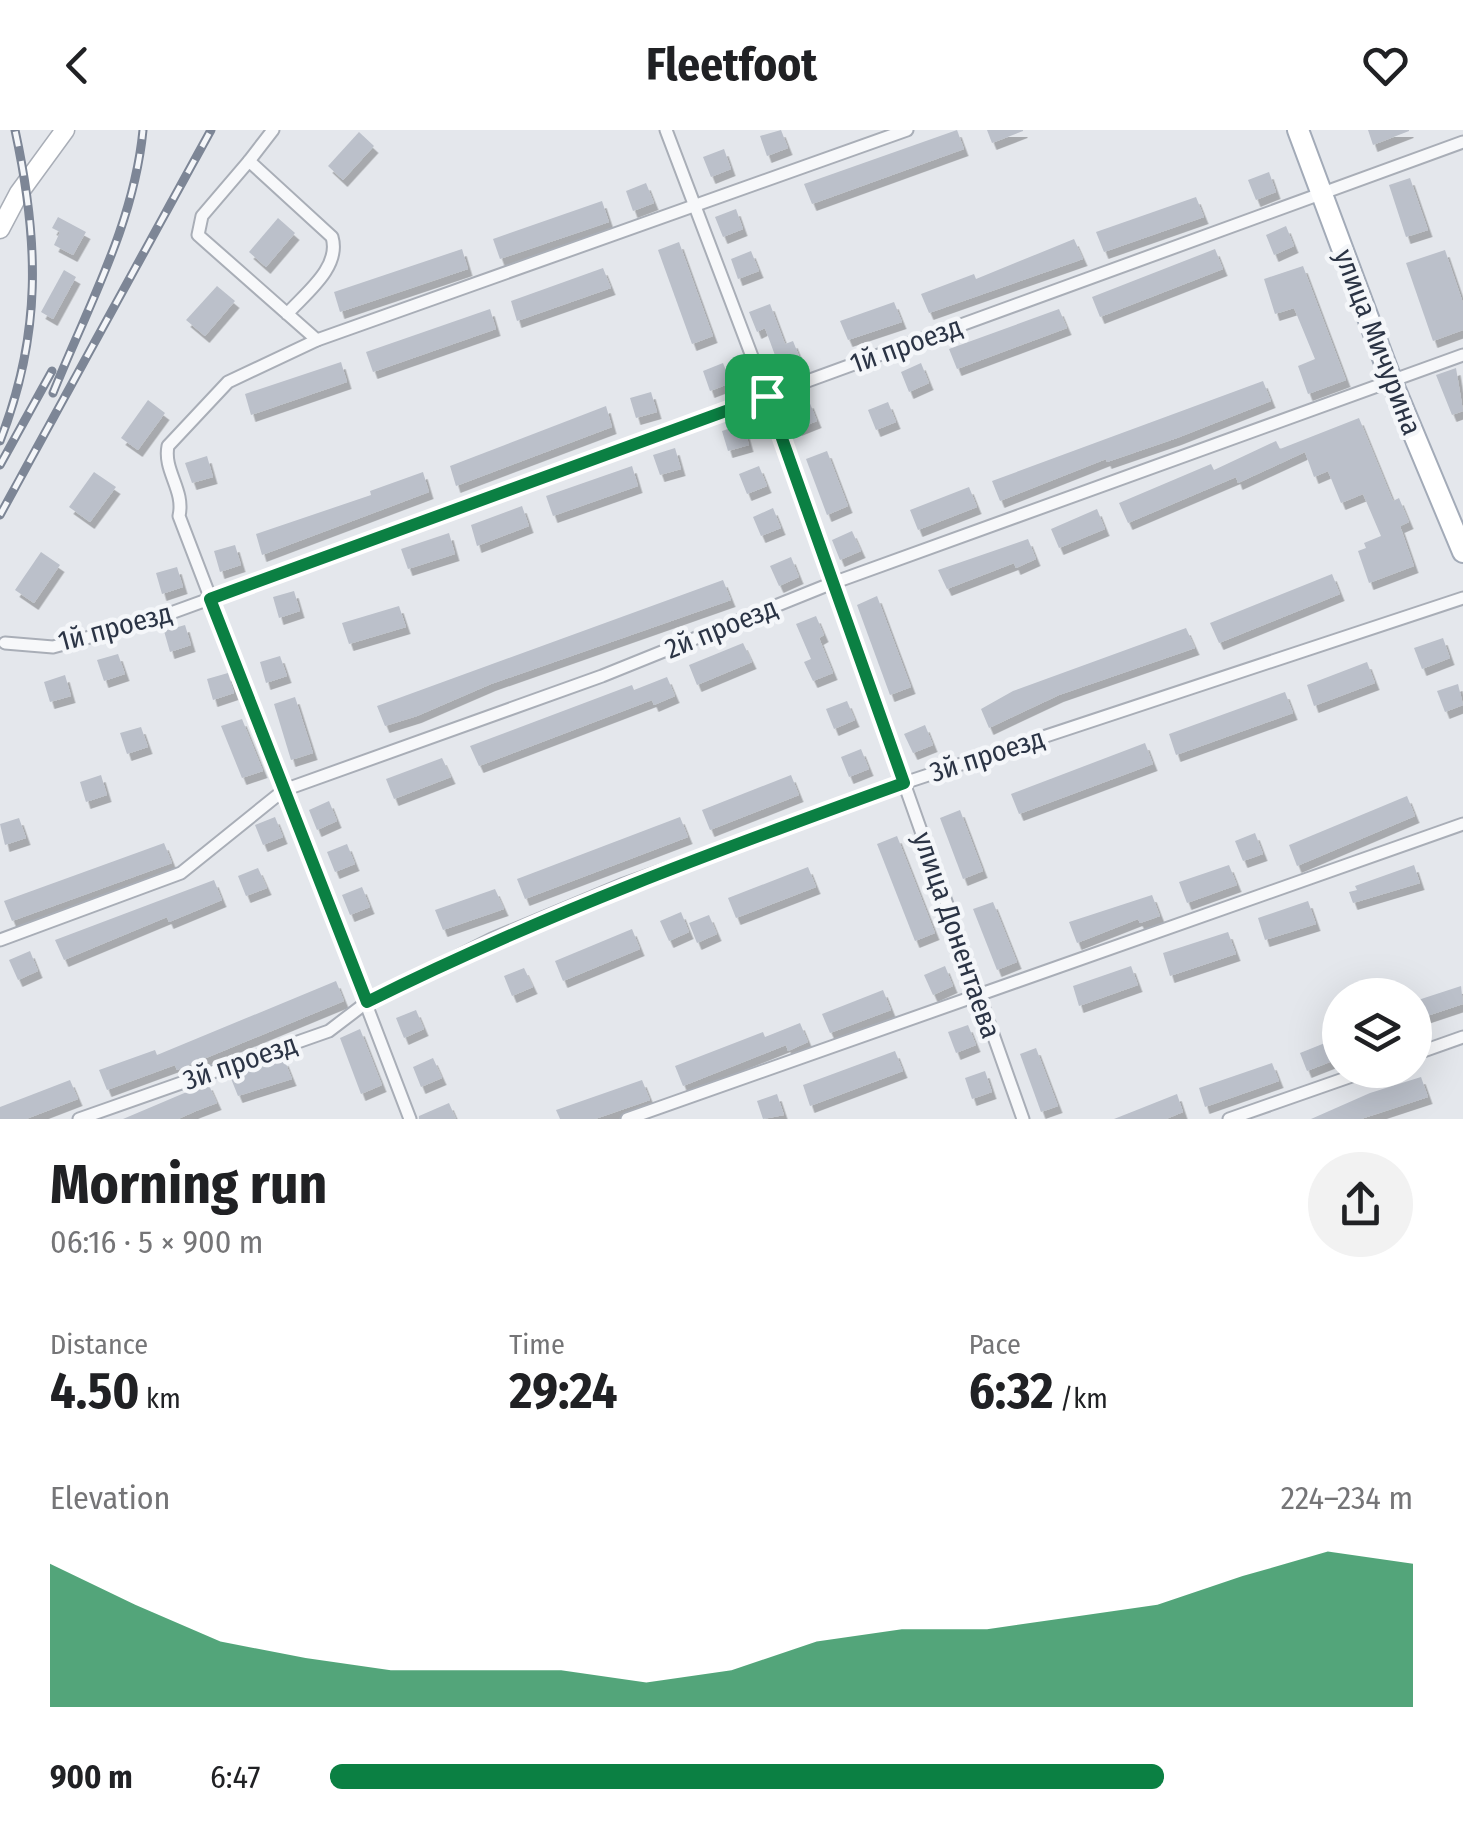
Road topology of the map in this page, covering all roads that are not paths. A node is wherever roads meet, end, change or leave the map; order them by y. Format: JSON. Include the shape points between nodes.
{"nodes":[{"id":1,"x":65,"y":130,"type":"edge"},
{"id":2,"x":274,"y":130,"type":"edge"},
{"id":3,"x":666,"y":130,"type":"edge"},
{"id":4,"x":908,"y":130,"type":"edge"},
{"id":5,"x":1298,"y":130,"type":"edge"},
{"id":6,"x":1463,"y":142,"type":"edge"},
{"id":7,"x":249,"y":162,"type":"junction"},
{"id":8,"x":1321,"y":194,"type":"junction"},
{"id":9,"x":697,"y":205,"type":"junction"},
{"id":10,"x":0,"y":229,"type":"edge"},
{"id":11,"x":287,"y":314,"type":"junction"},
{"id":12,"x":316,"y":340,"type":"junction"},
{"id":13,"x":1463,"y":355,"type":"edge"},
{"id":14,"x":1392,"y":382,"type":"junction"},
{"id":15,"x":767,"y":396,"type":"junction"},
{"id":16,"x":1463,"y":552,"type":"edge"},
{"id":17,"x":830,"y":584,"type":"junction"},
{"id":18,"x":1463,"y":598,"type":"edge"},
{"id":19,"x":210,"y":599,"type":"junction"},
{"id":20,"x":5,"y":643,"type":"dead end"},
{"id":21,"x":904,"y":783,"type":"junction"},
{"id":22,"x":284,"y":790,"type":"junction"},
{"id":23,"x":1463,"y":824,"type":"edge"},
{"id":24,"x":0,"y":940,"type":"edge"},
{"id":25,"x":976,"y":995,"type":"junction"},
{"id":26,"x":367,"y":1002,"type":"junction"},
{"id":27,"x":1463,"y":1037,"type":"edge"},
{"id":28,"x":1432,"y":1048,"type":"edge"},
{"id":29,"x":1322,"y":1086,"type":"edge"},
{"id":30,"x":79,"y":1119,"type":"edge"},
{"id":31,"x":410,"y":1119,"type":"edge"},
{"id":32,"x":627,"y":1119,"type":"edge"},
{"id":33,"x":1023,"y":1119,"type":"edge"},
{"id":34,"x":1230,"y":1119,"type":"edge"}],
"edges":[{"from":1,"to":10,"type":"street"},
{"from":2,"to":7,"type":"street"},
{"from":3,"to":9,"type":"street","name":"улица Донентаева"},
{"from":4,"to":9,"type":"street"},
{"from":5,"to":8,"type":"main road","name":"улица Мичурина"},
{"from":6,"to":8,"type":"street","name":"1й проезд"},
{"from":7,"to":11,"type":"street","via":[[332,237],[335,247],[331,264]]},
{"from":7,"to":11,"type":"street","via":[[202,216],[198,235]]},
{"from":8,"to":14,"type":"main road","name":"улица Мичурина"},
{"from":8,"to":15,"type":"street","name":"1й проезд"},
{"from":9,"to":12,"type":"street"},
{"from":9,"to":15,"type":"street","name":"улица Донентаева"},
{"from":11,"to":12,"type":"street"},
{"from":12,"to":19,"type":"street","via":[[228,382],[176,434],[166,457],[183,501],[179,516]]},
{"from":13,"to":14,"type":"street","name":"2й проезд"},
{"from":14,"to":16,"type":"main road","name":"улица Мичурина"},
{"from":14,"to":17,"type":"street","name":"2й проезд"},
{"from":15,"to":17,"type":"street","name":"улица Донентаева"},
{"from":15,"to":19,"type":"street","name":"1й проезд"},
{"from":17,"to":21,"type":"street","name":"улица Донентаева"},
{"from":17,"to":22,"type":"street","name":"2й проезд","via":[[602,676]]},
{"from":18,"to":21,"type":"street","name":"3й проезд"},
{"from":19,"to":20,"type":"street","name":"1й проезд","via":[[53,647]]},
{"from":19,"to":22,"type":"street"},
{"from":21,"to":25,"type":"street","name":"улица Донентаева"},
{"from":21,"to":26,"type":"street","name":"3й проезд","via":[[624,884],[492,939]]},
{"from":22,"to":24,"type":"street","name":"2й проезд","via":[[181,873]]},
{"from":22,"to":26,"type":"street"},
{"from":23,"to":25,"type":"street"},
{"from":25,"to":32,"type":"street"},
{"from":25,"to":33,"type":"street","name":"улица Донентаева"},
{"from":26,"to":30,"type":"street","name":"3й проезд","via":[[328,1031]]},
{"from":26,"to":31,"type":"street"},
{"from":27,"to":28,"type":"street"},
{"from":29,"to":34,"type":"street"}]}
